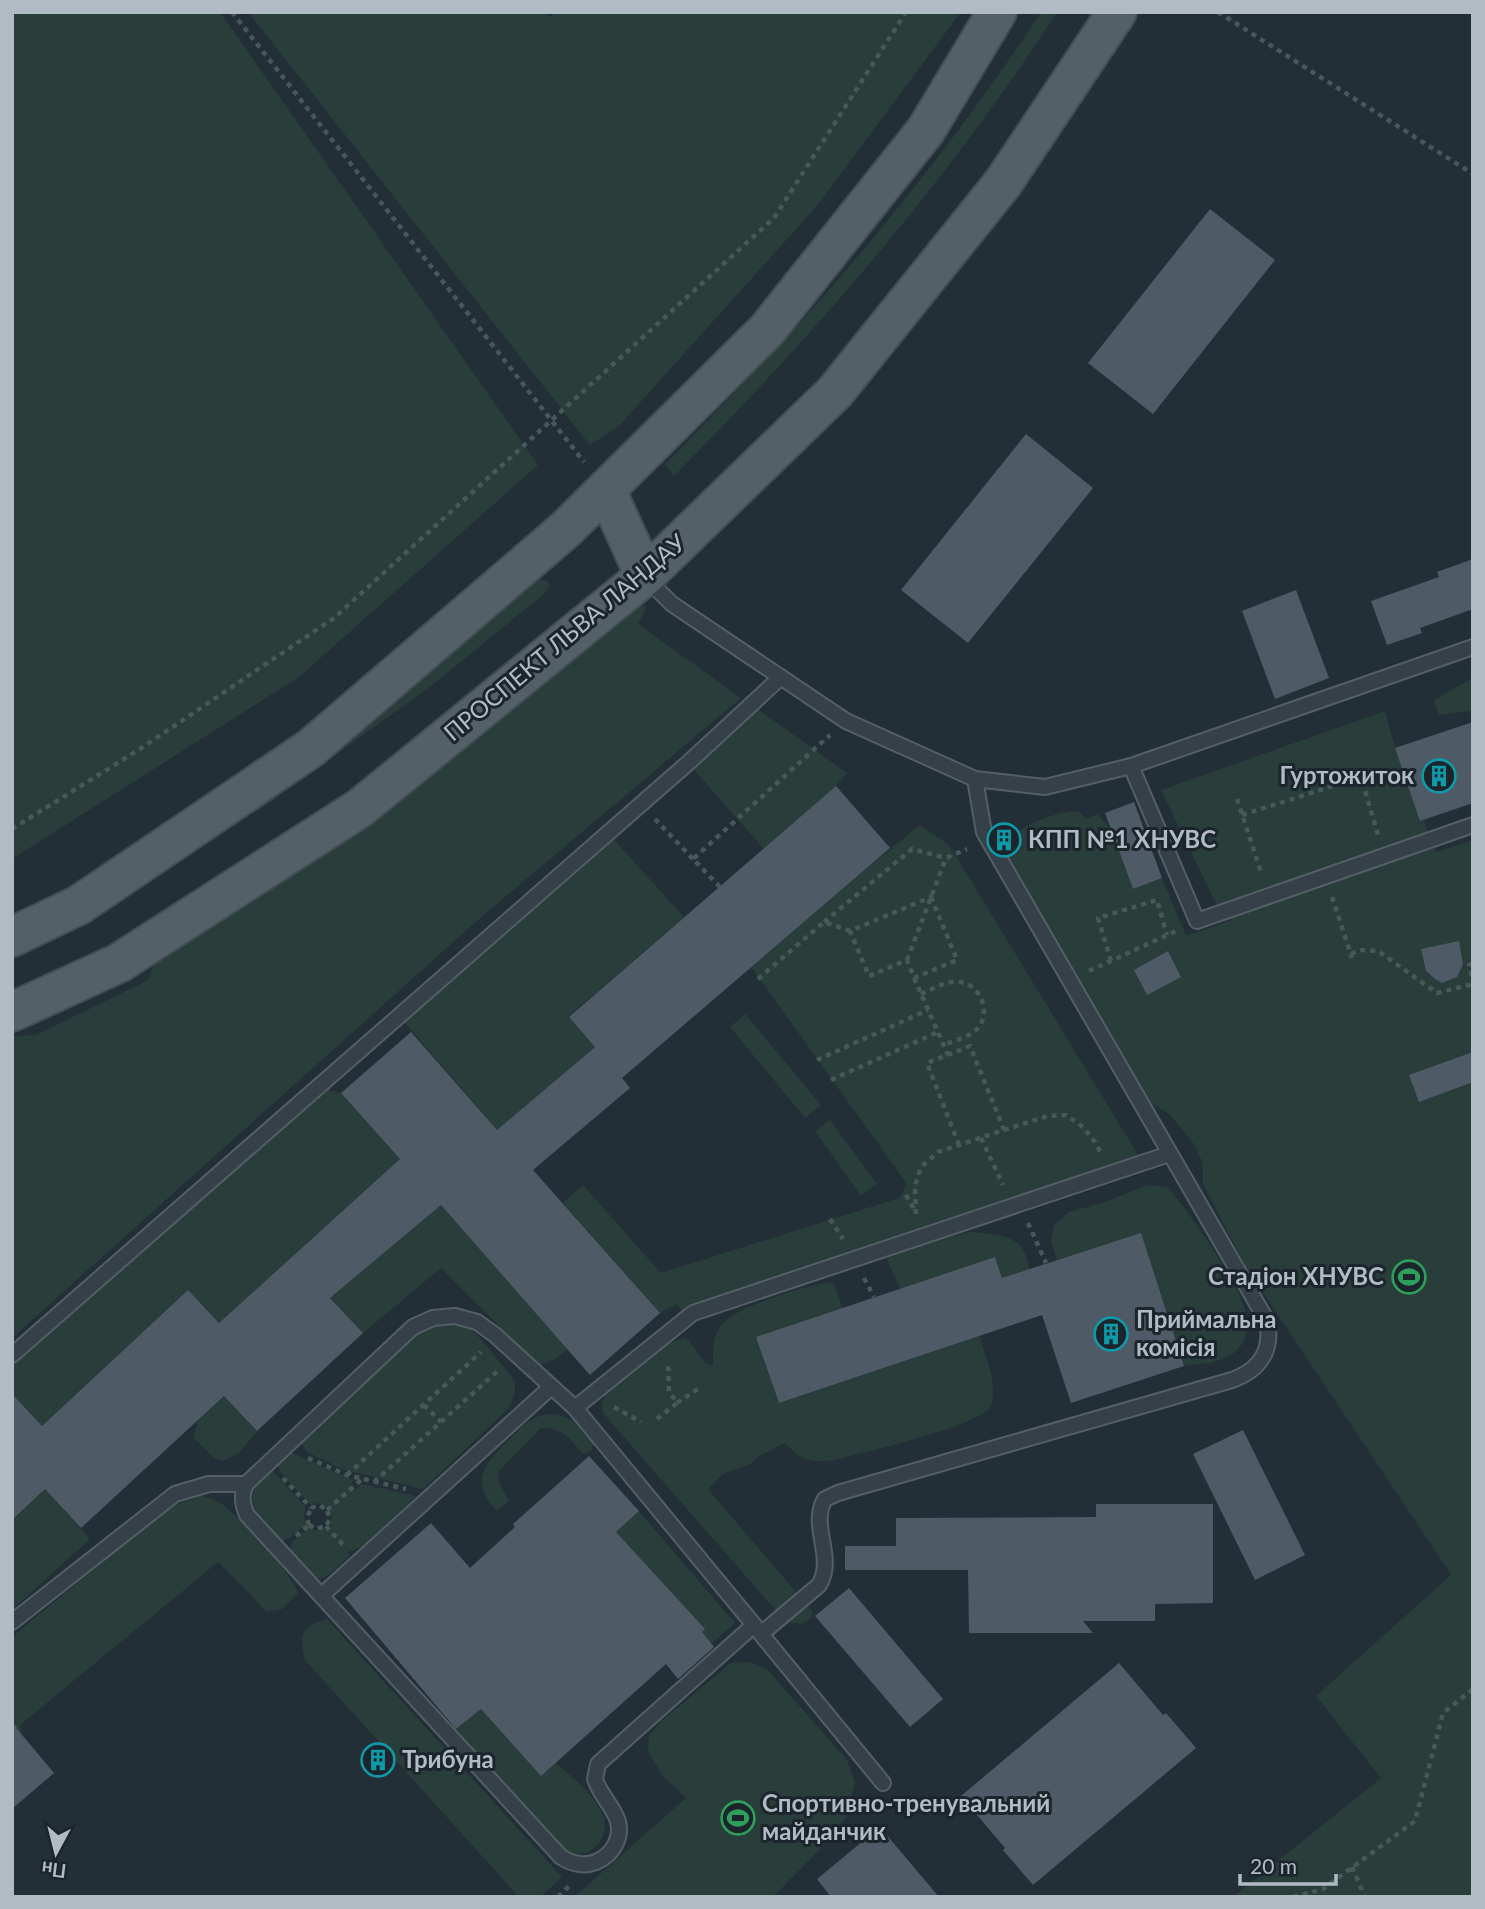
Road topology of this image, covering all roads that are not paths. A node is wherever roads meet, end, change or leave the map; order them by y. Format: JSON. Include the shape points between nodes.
{"nodes":[{"id":1,"x":997,"y":12,"type":"edge"},
{"id":2,"x":1117,"y":12,"type":"edge"},
{"id":3,"x":606,"y":490,"type":"junction"},
{"id":4,"x":645,"y":576,"type":"junction"},
{"id":5,"x":1473,"y":647,"type":"edge"},
{"id":6,"x":780,"y":677,"type":"junction"},
{"id":7,"x":1131,"y":766,"type":"junction"},
{"id":8,"x":975,"y":779,"type":"junction"},
{"id":9,"x":1473,"y":825,"type":"edge"},
{"id":10,"x":12,"y":937,"type":"edge"},
{"id":11,"x":12,"y":1012,"type":"edge"},
{"id":12,"x":1169,"y":1154,"type":"junction"},
{"id":13,"x":12,"y":1354,"type":"edge"},
{"id":14,"x":551,"y":1387,"type":"junction"},
{"id":15,"x":575,"y":1408,"type":"junction"},
{"id":16,"x":246,"y":1483,"type":"junction"},
{"id":17,"x":322,"y":1595,"type":"junction"},
{"id":18,"x":12,"y":1622,"type":"edge"},
{"id":19,"x":757,"y":1630,"type":"junction"},
{"id":20,"x":883,"y":1783,"type":"dead end"}],
"edges":[{"from":1,"to":3,"type":"main road","via":[[926,130],[768,330]]},
{"from":2,"to":4,"type":"main road","name":"ПРОСПЕКТ ЛЬВА ЛАНДАУ","via":[[1003,183],[835,392]]},
{"from":3,"to":4,"type":"main road"},
{"from":3,"to":10,"type":"main road","via":[[311,748],[79,905]]},
{"from":4,"to":6,"type":"lane","via":[[672,604]]},
{"from":4,"to":11,"type":"main road","name":"ПРОСПЕКТ ЛЬВА ЛАНДАУ","via":[[360,808],[119,963]]},
{"from":5,"to":7,"type":"lane"},
{"from":6,"to":8,"type":"lane","via":[[846,721]]},
{"from":6,"to":13,"type":"lane","via":[[735,722]]},
{"from":7,"to":8,"type":"lane","via":[[1045,787]]},
{"from":7,"to":9,"type":"lane","via":[[1196,921]]},
{"from":8,"to":12,"type":"lane","via":[[988,840]]},
{"from":12,"to":15,"type":"lane","via":[[693,1313]]},
{"from":12,"to":19,"type":"lane","via":[[1267,1321],[1268,1346],[1255,1368],[1232,1380],[825,1499],[819,1513],[824,1576],[819,1585]]},
{"from":14,"to":15,"type":"lane"},
{"from":14,"to":16,"type":"lane","via":[[477,1322],[455,1316],[433,1318],[413,1327]]},
{"from":14,"to":17,"type":"lane"},
{"from":15,"to":19,"type":"lane"},
{"from":16,"to":17,"type":"lane","via":[[242,1500],[247,1515]]},
{"from":16,"to":18,"type":"lane","via":[[209,1484],[175,1494]]},
{"from":17,"to":19,"type":"lane","via":[[561,1857],[576,1864],[607,1856],[618,1835],[618,1819],[595,1779],[598,1764]]},
{"from":19,"to":20,"type":"lane"}]}
